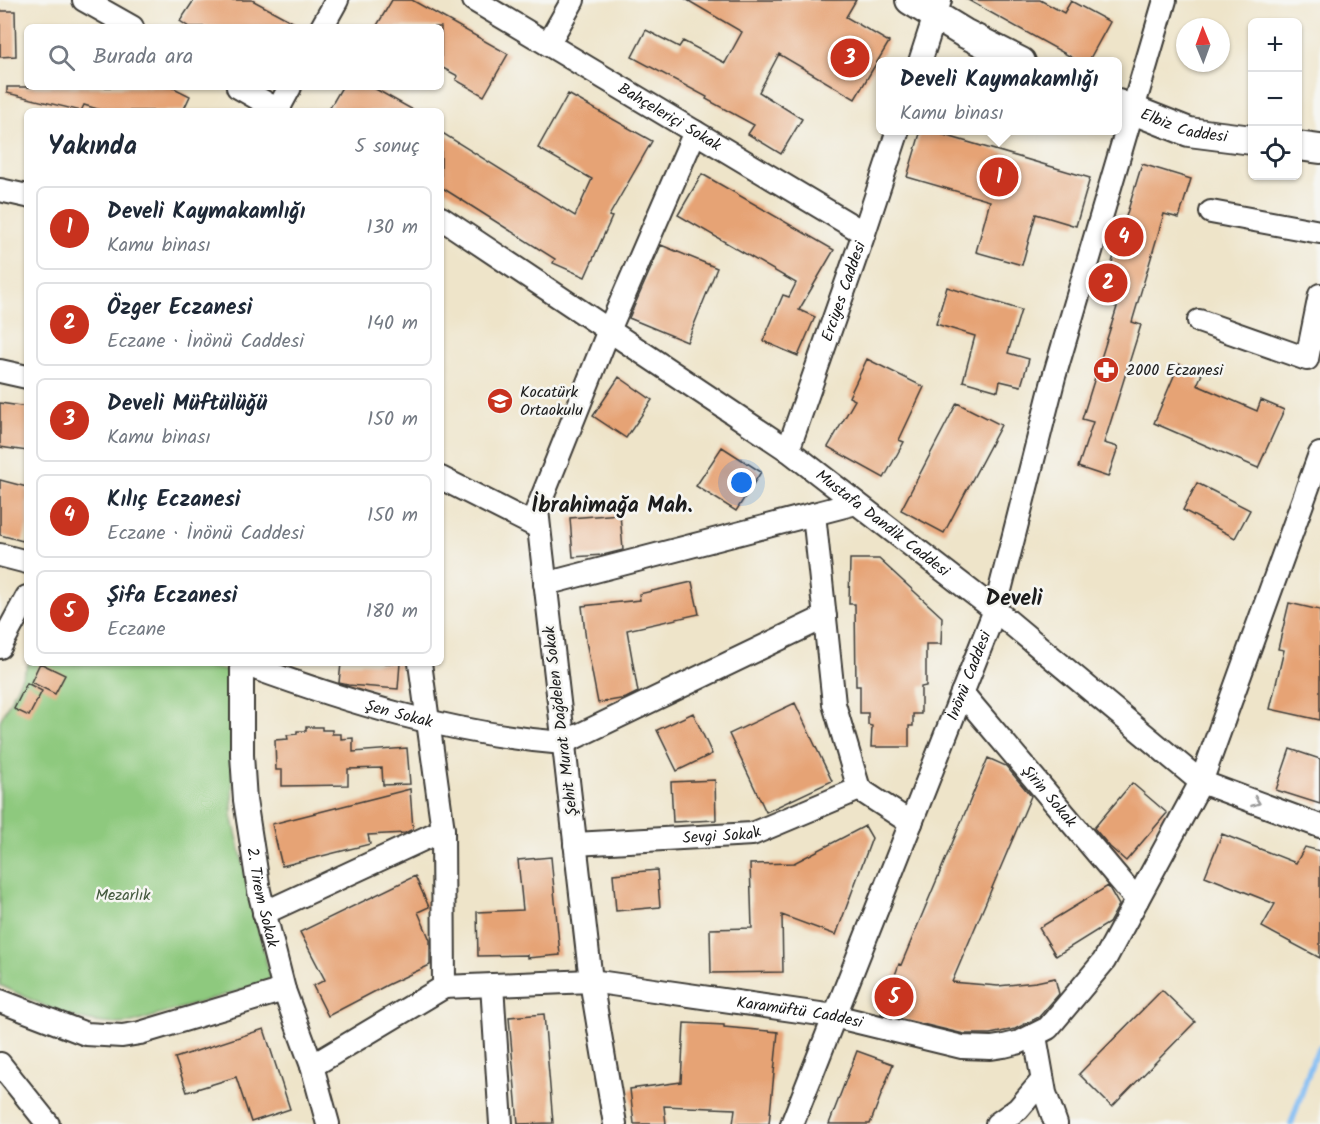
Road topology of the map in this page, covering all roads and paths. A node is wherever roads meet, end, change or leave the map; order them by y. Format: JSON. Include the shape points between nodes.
{"nodes":[{"id":1,"x":84,"y":0,"type":"edge"},
{"id":2,"x":338,"y":0,"type":"edge"},
{"id":3,"x":474,"y":0,"type":"edge"},
{"id":4,"x":573,"y":0,"type":"edge"},
{"id":5,"x":910,"y":0,"type":"edge"},
{"id":6,"x":1165,"y":0,"type":"edge"},
{"id":7,"x":938,"y":8,"type":"edge"},
{"id":8,"x":127,"y":24,"type":"edge"},
{"id":9,"x":324,"y":24,"type":"edge"},
{"id":10,"x":548,"y":44,"type":"junction"},
{"id":11,"x":922,"y":57,"type":"edge"},
{"id":12,"x":1011,"y":57,"type":"edge"},
{"id":13,"x":243,"y":90,"type":"edge"},
{"id":14,"x":288,"y":90,"type":"edge"},
{"id":15,"x":1125,"y":107,"type":"edge"},
{"id":16,"x":275,"y":108,"type":"edge"},
{"id":17,"x":279,"y":108,"type":"edge"},
{"id":18,"x":695,"y":132,"type":"junction"},
{"id":19,"x":896,"y":135,"type":"edge"},
{"id":20,"x":1118,"y":135,"type":"edge"},
{"id":21,"x":1248,"y":139,"type":"edge"},
{"id":22,"x":1302,"y":147,"type":"edge"},
{"id":23,"x":1320,"y":149,"type":"edge"},
{"id":24,"x":0,"y":190,"type":"edge"},
{"id":25,"x":24,"y":195,"type":"edge"},
{"id":26,"x":1210,"y":212,"type":"dead end"},
{"id":27,"x":444,"y":220,"type":"edge"},
{"id":28,"x":1320,"y":232,"type":"edge"},
{"id":29,"x":864,"y":233,"type":"junction"},
{"id":30,"x":1320,"y":295,"type":"edge"},
{"id":31,"x":1199,"y":321,"type":"dead end"},
{"id":32,"x":609,"y":330,"type":"junction"},
{"id":33,"x":0,"y":371,"type":"edge"},
{"id":34,"x":24,"y":376,"type":"edge"},
{"id":35,"x":788,"y":450,"type":"junction"},
{"id":36,"x":1320,"y":454,"type":"edge"},
{"id":37,"x":444,"y":480,"type":"edge"},
{"id":38,"x":856,"y":503,"type":"junction"},
{"id":39,"x":814,"y":514,"type":"junction"},
{"id":40,"x":538,"y":527,"type":"junction"},
{"id":41,"x":0,"y":555,"type":"edge"},
{"id":42,"x":24,"y":561,"type":"edge"},
{"id":43,"x":545,"y":584,"type":"junction"},
{"id":44,"x":24,"y":603,"type":"edge"},
{"id":45,"x":994,"y":610,"type":"junction"},
{"id":46,"x":825,"y":617,"type":"junction"},
{"id":47,"x":0,"y":647,"type":"edge"},
{"id":48,"x":242,"y":666,"type":"edge"},
{"id":49,"x":251,"y":666,"type":"edge"},
{"id":50,"x":420,"y":666,"type":"edge"},
{"id":51,"x":962,"y":693,"type":"junction"},
{"id":52,"x":428,"y":723,"type":"junction"},
{"id":53,"x":563,"y":743,"type":"junction"},
{"id":54,"x":1201,"y":782,"type":"junction"},
{"id":55,"x":859,"y":789,"type":"junction"},
{"id":56,"x":911,"y":823,"type":"junction"},
{"id":57,"x":1320,"y":826,"type":"edge"},
{"id":58,"x":443,"y":830,"type":"junction"},
{"id":59,"x":575,"y":844,"type":"junction"},
{"id":60,"x":1137,"y":900,"type":"junction"},
{"id":61,"x":264,"y":913,"type":"junction"},
{"id":62,"x":591,"y":981,"type":"junction"},
{"id":63,"x":492,"y":985,"type":"junction"},
{"id":64,"x":444,"y":987,"type":"junction"},
{"id":65,"x":284,"y":990,"type":"junction"},
{"id":66,"x":0,"y":1001,"type":"edge"},
{"id":67,"x":834,"y":1016,"type":"junction"},
{"id":68,"x":1035,"y":1036,"type":"junction"},
{"id":69,"x":0,"y":1064,"type":"edge"},
{"id":70,"x":312,"y":1066,"type":"junction"},
{"id":71,"x":1042,"y":1081,"type":"junction"},
{"id":72,"x":323,"y":1121,"type":"edge"},
{"id":73,"x":48,"y":1124,"type":"edge"},
{"id":74,"x":501,"y":1124,"type":"edge"},
{"id":75,"x":615,"y":1124,"type":"edge"},
{"id":76,"x":792,"y":1124,"type":"edge"},
{"id":77,"x":997,"y":1124,"type":"edge"},
{"id":78,"x":1056,"y":1124,"type":"edge"}],
"edges":[{"from":1,"to":8,"type":"street"},
{"from":2,"to":9,"type":"street"},
{"from":3,"to":10,"type":"street","name":"Bahçeleriçi Sokak"},
{"from":4,"to":10,"type":"street"},
{"from":5,"to":7,"type":"street"},
{"from":6,"to":15,"type":"street","name":"İnönü Caddesi"},
{"from":7,"to":11,"type":"street"},
{"from":7,"to":12,"type":"street","via":[[964,33]]},
{"from":10,"to":18,"type":"street","name":"Bahçeleriçi Sokak"},
{"from":13,"to":16,"type":"street"},
{"from":14,"to":17,"type":"street"},
{"from":15,"to":21,"type":"street","name":"Elbiz Caddesi","via":[[1189,132]]},
{"from":18,"to":29,"type":"street","name":"Bahçeleriçi Sokak"},
{"from":18,"to":32,"type":"street","name":"Şehit Murat Dağdelen Sokak"},
{"from":19,"to":29,"type":"street","name":"Erciyes Caddesi"},
{"from":20,"to":45,"type":"street","name":"İnönü Caddesi"},
{"from":22,"to":23,"type":"street"},
{"from":24,"to":25,"type":"street"},
{"from":26,"to":28,"type":"street"},
{"from":27,"to":32,"type":"street","name":"Mustafa Dandik Caddesi"},
{"from":29,"to":35,"type":"street","name":"Erciyes Caddesi"},
{"from":30,"to":31,"type":"street","via":[[1307,359]]},
{"from":32,"to":35,"type":"street","name":"Mustafa Dandik Caddesi"},
{"from":32,"to":40,"type":"street","name":"Şehit Murat Dağdelen Sokak","via":[[537,510]]},
{"from":33,"to":34,"type":"street"},
{"from":35,"to":38,"type":"street","name":"Mustafa Dandik Caddesi"},
{"from":36,"to":54,"type":"street","name":"Karamüftü Caddesi"},
{"from":37,"to":40,"type":"street"},
{"from":38,"to":39,"type":"street"},
{"from":38,"to":45,"type":"street","name":"Mustafa Dandik Caddesi"},
{"from":39,"to":43,"type":"street"},
{"from":39,"to":46,"type":"street"},
{"from":40,"to":43,"type":"street","name":"Şehit Murat Dağdelen Sokak"},
{"from":41,"to":42,"type":"street"},
{"from":43,"to":53,"type":"street","name":"Şehit Murat Dağdelen Sokak"},
{"from":44,"to":47,"type":"street"},
{"from":45,"to":51,"type":"street","name":"İnönü Caddesi"},
{"from":45,"to":54,"type":"street","name":"Mustafa Dandik Caddesi"},
{"from":46,"to":53,"type":"street"},
{"from":46,"to":55,"type":"street","via":[[834,704]]},
{"from":48,"to":61,"type":"street","name":"2. Tirem Sokak","via":[[245,800]]},
{"from":49,"to":52,"type":"street","name":"Şen Sokak"},
{"from":50,"to":52,"type":"street"},
{"from":51,"to":56,"type":"street","name":"İnönü Caddesi"},
{"from":51,"to":60,"type":"street","name":"Şirin Sokak"},
{"from":52,"to":53,"type":"street","name":"Şen Sokak"},
{"from":52,"to":58,"type":"street"},
{"from":53,"to":59,"type":"street","name":"Şehit Murat Dağdelen Sokak"},
{"from":54,"to":57,"type":"street","name":"Mustafa Dandik Caddesi","one_way":true},
{"from":54,"to":60,"type":"street","name":"Karamüftü Caddesi"},
{"from":55,"to":56,"type":"street"},
{"from":55,"to":59,"type":"street","name":"Sevgi Sokak","via":[[752,834]]},
{"from":56,"to":67,"type":"street","name":"İnönü Caddesi"},
{"from":58,"to":61,"type":"street"},
{"from":58,"to":64,"type":"street"},
{"from":59,"to":62,"type":"street","name":"Şehit Murat Dağdelen Sokak"},
{"from":60,"to":68,"type":"street","name":"Karamüftü Caddesi","via":[[1104,961],[1048,1028]]},
{"from":61,"to":65,"type":"street","name":"2. Tirem Sokak"},
{"from":62,"to":63,"type":"street","name":"Karamüftü Caddesi"},
{"from":62,"to":67,"type":"street","name":"Karamüftü Caddesi"},
{"from":62,"to":75,"type":"street","name":"Şehit Murat Dağdelen Sokak"},
{"from":63,"to":64,"type":"street","name":"Karamüftü Caddesi"},
{"from":63,"to":74,"type":"street"},
{"from":64,"to":70,"type":"street","name":"Karamüftü Caddesi"},
{"from":65,"to":66,"type":"street","via":[[122,1036],[86,1034]]},
{"from":65,"to":70,"type":"street","name":"2. Tirem Sokak"},
{"from":67,"to":68,"type":"street","name":"Karamüftü Caddesi","via":[[969,1048],[1005,1046]]},
{"from":67,"to":76,"type":"street","name":"İnönü Caddesi"},
{"from":68,"to":71,"type":"street"},
{"from":69,"to":73,"type":"street"},
{"from":70,"to":72,"type":"street","name":"2. Tirem Sokak"},
{"from":71,"to":77,"type":"street"},
{"from":71,"to":78,"type":"street"}]}
